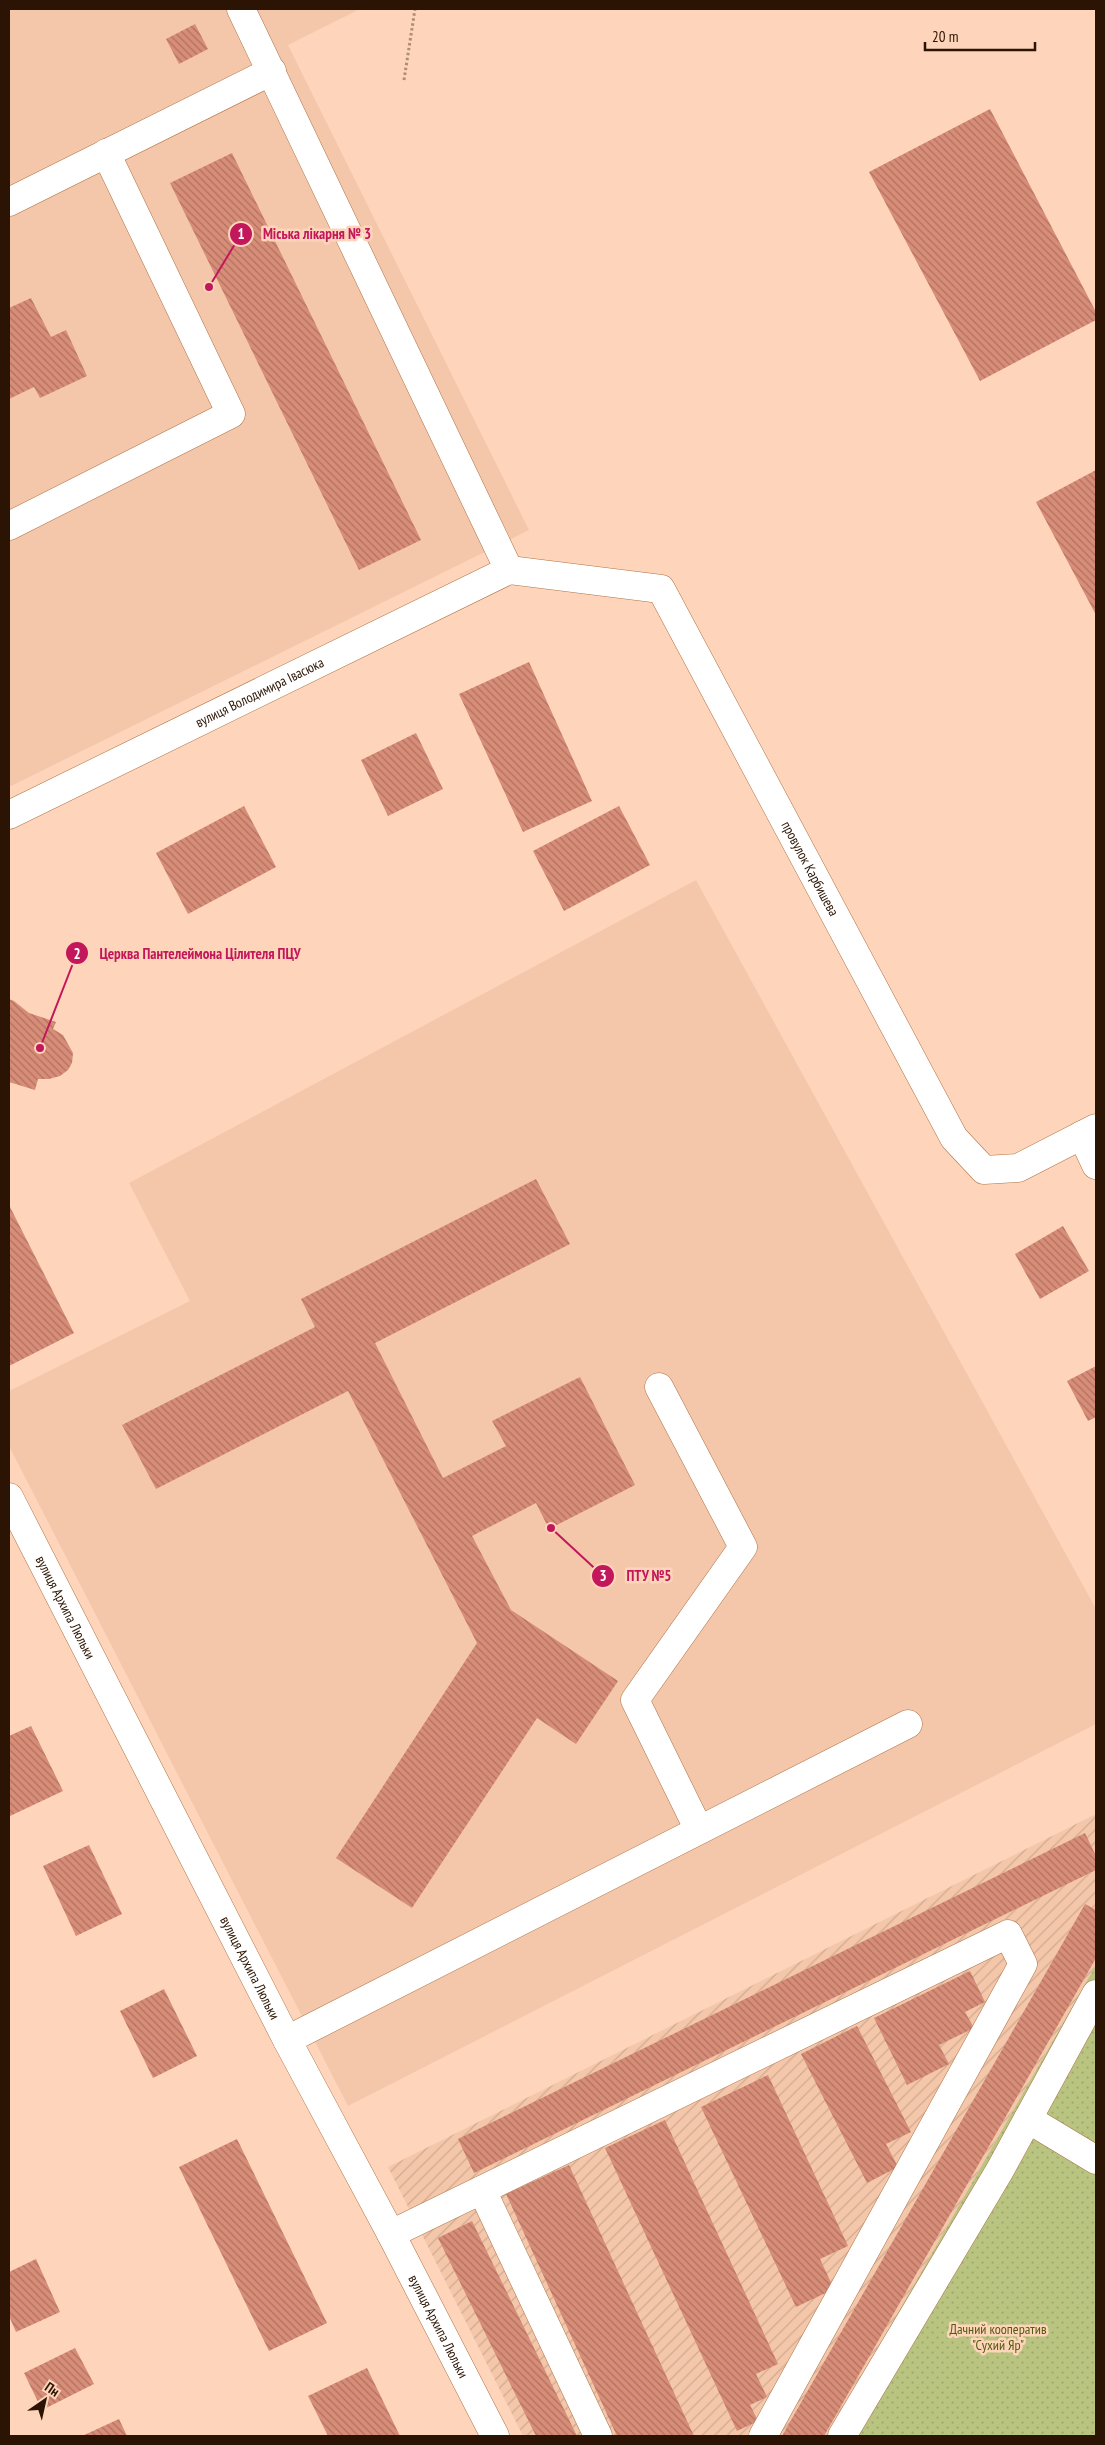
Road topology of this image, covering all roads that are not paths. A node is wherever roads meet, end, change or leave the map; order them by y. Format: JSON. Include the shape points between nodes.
{"nodes":[{"id":1,"x":242,"y":9,"type":"edge"},
{"id":2,"x":272,"y":71,"type":"junction"},
{"id":3,"x":106,"y":153,"type":"junction"},
{"id":4,"x":9,"y":202,"type":"edge"},
{"id":5,"x":9,"y":526,"type":"edge"},
{"id":6,"x":509,"y":570,"type":"junction"},
{"id":7,"x":9,"y":814,"type":"edge"},
{"id":8,"x":1089,"y":1132,"type":"edge"},
{"id":9,"x":1096,"y":1165,"type":"edge"},
{"id":10,"x":659,"y":1387,"type":"dead end"},
{"id":11,"x":9,"y":1497,"type":"edge"},
{"id":12,"x":908,"y":1724,"type":"dead end"},
{"id":13,"x":699,"y":1830,"type":"junction"},
{"id":14,"x":1096,"y":1994,"type":"edge"},
{"id":15,"x":287,"y":2040,"type":"junction"},
{"id":16,"x":1028,"y":2118,"type":"junction"},
{"id":17,"x":1096,"y":2160,"type":"edge"},
{"id":18,"x":482,"y":2190,"type":"junction"},
{"id":19,"x":391,"y":2234,"type":"junction"},
{"id":20,"x":495,"y":2436,"type":"edge"},
{"id":21,"x":598,"y":2436,"type":"edge"},
{"id":22,"x":762,"y":2436,"type":"edge"},
{"id":23,"x":842,"y":2436,"type":"edge"}],
"edges":[{"from":1,"to":2,"type":"street"},
{"from":2,"to":3,"type":"street"},
{"from":2,"to":6,"type":"street"},
{"from":3,"to":4,"type":"street"},
{"from":3,"to":5,"type":"street","via":[[231,414]]},
{"from":6,"to":7,"type":"street","name":"вулиця Володимира Івасюка"},
{"from":6,"to":8,"type":"street","name":"провулок Карбишева","via":[[661,589],[954,1138],[984,1170],[1018,1168]]},
{"from":8,"to":9,"type":"street"},
{"from":10,"to":13,"type":"street","via":[[743,1546],[635,1700]]},
{"from":11,"to":15,"type":"street","name":"вулиця Архипа Люльки"},
{"from":12,"to":13,"type":"street"},
{"from":13,"to":15,"type":"street"},
{"from":14,"to":16,"type":"street"},
{"from":15,"to":19,"type":"street","name":"вулиця Архипа Люльки"},
{"from":16,"to":17,"type":"street"},
{"from":16,"to":23,"type":"street"},
{"from":18,"to":19,"type":"street"},
{"from":18,"to":21,"type":"street"},
{"from":18,"to":22,"type":"street","via":[[1008,1934],[1023,1964]]},
{"from":19,"to":20,"type":"street","name":"вулиця Архипа Люльки"}]}
